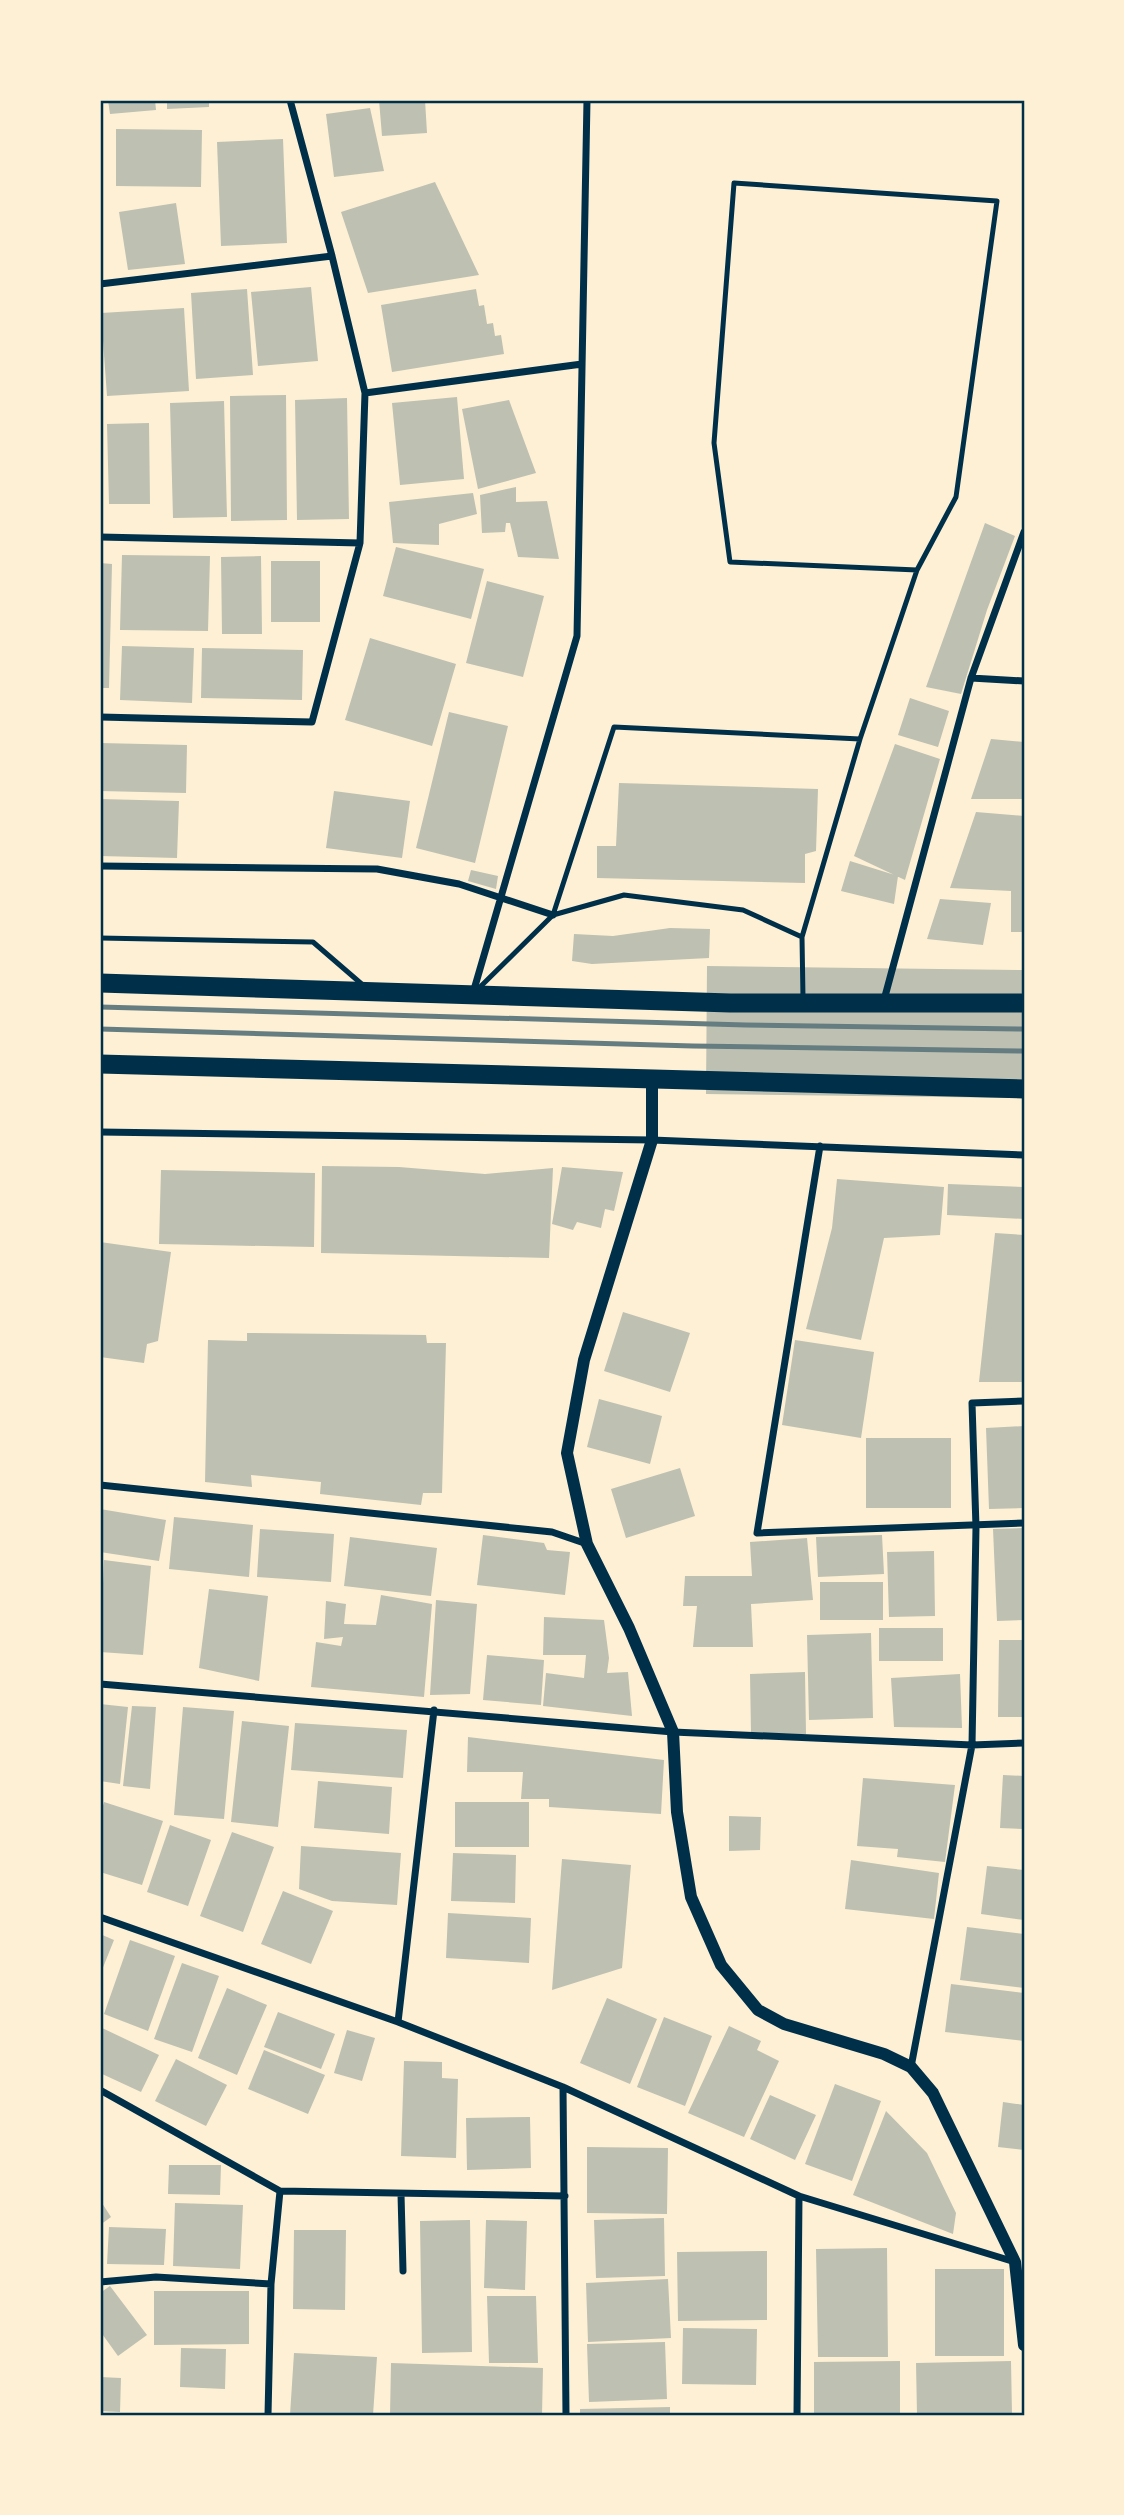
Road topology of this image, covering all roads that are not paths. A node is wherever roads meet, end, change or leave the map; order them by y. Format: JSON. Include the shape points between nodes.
{"nodes":[{"id":1,"x":290,"y":100,"type":"edge"},
{"id":2,"x":587,"y":100,"type":"edge"},
{"id":3,"x":332,"y":256,"type":"junction"},
{"id":4,"x":100,"y":284,"type":"edge"},
{"id":5,"x":582,"y":364,"type":"junction"},
{"id":6,"x":365,"y":393,"type":"junction"},
{"id":7,"x":1024,"y":532,"type":"edge"},
{"id":8,"x":100,"y":537,"type":"edge"},
{"id":9,"x":360,"y":543,"type":"junction"},
{"id":10,"x":917,"y":570,"type":"junction"},
{"id":11,"x":971,"y":678,"type":"junction"},
{"id":12,"x":1024,"y":681,"type":"edge"},
{"id":13,"x":100,"y":718,"type":"edge"},
{"id":14,"x":860,"y":739,"type":"junction"},
{"id":15,"x":100,"y":866,"type":"edge"},
{"id":16,"x":501,"y":898,"type":"junction"},
{"id":17,"x":553,"y":915,"type":"junction"},
{"id":18,"x":802,"y":937,"type":"junction"},
{"id":19,"x":100,"y":938,"type":"edge"},
{"id":20,"x":100,"y":983,"type":"edge"},
{"id":21,"x":370,"y":990,"type":"junction"},
{"id":22,"x":473,"y":993,"type":"junction"},
{"id":23,"x":803,"y":1001,"type":"junction"},
{"id":24,"x":883,"y":1002,"type":"junction"},
{"id":25,"x":1024,"y":1003,"type":"edge"},
{"id":26,"x":100,"y":1064,"type":"edge"},
{"id":27,"x":652,"y":1079,"type":"junction"},
{"id":28,"x":1024,"y":1089,"type":"edge"},
{"id":29,"x":100,"y":1132,"type":"edge"},
{"id":30,"x":652,"y":1140,"type":"junction"},
{"id":31,"x":820,"y":1146,"type":"junction"},
{"id":32,"x":1024,"y":1155,"type":"edge"},
{"id":33,"x":1024,"y":1401,"type":"edge"},
{"id":34,"x":100,"y":1485,"type":"edge"},
{"id":35,"x":1024,"y":1523,"type":"edge"},
{"id":36,"x":975,"y":1527,"type":"junction"},
{"id":37,"x":587,"y":1544,"type":"junction"},
{"id":38,"x":100,"y":1684,"type":"edge"},
{"id":39,"x":434,"y":1710,"type":"junction"},
{"id":40,"x":673,"y":1732,"type":"junction"},
{"id":41,"x":1024,"y":1743,"type":"edge"},
{"id":42,"x":972,"y":1745,"type":"junction"},
{"id":43,"x":100,"y":1917,"type":"edge"},
{"id":44,"x":398,"y":2022,"type":"junction"},
{"id":45,"x":911,"y":2067,"type":"junction"},
{"id":46,"x":564,"y":2087,"type":"junction"},
{"id":47,"x":100,"y":2090,"type":"edge"},
{"id":48,"x":280,"y":2191,"type":"junction"},
{"id":49,"x":401,"y":2194,"type":"junction"},
{"id":50,"x":565,"y":2196,"type":"junction"},
{"id":51,"x":799,"y":2196,"type":"junction"},
{"id":52,"x":1015,"y":2262,"type":"junction"},
{"id":53,"x":403,"y":2272,"type":"dead end"},
{"id":54,"x":100,"y":2282,"type":"edge"},
{"id":55,"x":271,"y":2284,"type":"junction"},
{"id":56,"x":1024,"y":2345,"type":"edge"},
{"id":57,"x":268,"y":2415,"type":"edge"},
{"id":58,"x":566,"y":2415,"type":"edge"},
{"id":59,"x":797,"y":2415,"type":"edge"}],
"edges":[{"from":1,"to":3,"type":"street"},
{"from":2,"to":5,"type":"street"},
{"from":3,"to":4,"type":"street"},
{"from":3,"to":6,"type":"street"},
{"from":5,"to":6,"type":"street"},
{"from":5,"to":16,"type":"street","via":[[577,636]]},
{"from":6,"to":9,"type":"street"},
{"from":7,"to":11,"type":"street"},
{"from":8,"to":9,"type":"street"},
{"from":9,"to":13,"type":"street","via":[[312,722]]},
{"from":10,"to":10,"type":"lane","via":[[730,562],[714,443],[734,183],[997,201],[956,497]]},
{"from":10,"to":14,"type":"lane"},
{"from":11,"to":12,"type":"street"},
{"from":11,"to":24,"type":"street"},
{"from":14,"to":17,"type":"lane","via":[[614,727]]},
{"from":14,"to":18,"type":"lane"},
{"from":15,"to":16,"type":"street","via":[[377,869],[459,884]]},
{"from":16,"to":17,"type":"street"},
{"from":16,"to":22,"type":"street"},
{"from":17,"to":18,"type":"lane","via":[[624,895],[743,909]]},
{"from":17,"to":22,"type":"lane"},
{"from":18,"to":23,"type":"lane"},
{"from":19,"to":21,"type":"lane","via":[[313,942]]},
{"from":20,"to":21,"type":"highway"},
{"from":21,"to":22,"type":"highway"},
{"from":22,"to":23,"type":"highway","via":[[730,1003]]},
{"from":23,"to":24,"type":"highway"},
{"from":24,"to":25,"type":"highway"},
{"from":26,"to":27,"type":"highway"},
{"from":27,"to":28,"type":"highway"},
{"from":27,"to":30,"type":"street"},
{"from":29,"to":30,"type":"street"},
{"from":30,"to":31,"type":"street"},
{"from":30,"to":37,"type":"street","via":[[584,1360],[567,1453]]},
{"from":31,"to":32,"type":"street"},
{"from":31,"to":36,"type":"street","via":[[757,1532]]},
{"from":33,"to":36,"type":"street","via":[[972,1403]]},
{"from":34,"to":37,"type":"street","via":[[552,1532]]},
{"from":35,"to":36,"type":"street"},
{"from":36,"to":42,"type":"street"},
{"from":37,"to":40,"type":"street"},
{"from":38,"to":39,"type":"street"},
{"from":39,"to":40,"type":"street"},
{"from":39,"to":44,"type":"street"},
{"from":40,"to":42,"type":"street"},
{"from":40,"to":45,"type":"street","via":[[677,1812],[691,1897],[722,1965],[758,2010],[784,2024],[884,2054]]},
{"from":41,"to":42,"type":"street"},
{"from":42,"to":45,"type":"street"},
{"from":43,"to":44,"type":"street"},
{"from":44,"to":46,"type":"street"},
{"from":45,"to":52,"type":"street","via":[[933,2093]]},
{"from":46,"to":50,"type":"street"},
{"from":46,"to":51,"type":"street"},
{"from":47,"to":48,"type":"street"},
{"from":48,"to":49,"type":"street"},
{"from":48,"to":55,"type":"street"},
{"from":49,"to":50,"type":"street"},
{"from":49,"to":53,"type":"street"},
{"from":50,"to":58,"type":"street"},
{"from":51,"to":52,"type":"street"},
{"from":51,"to":59,"type":"street"},
{"from":52,"to":56,"type":"street"},
{"from":54,"to":55,"type":"street","via":[[156,2277]]},
{"from":55,"to":57,"type":"street"}]}
